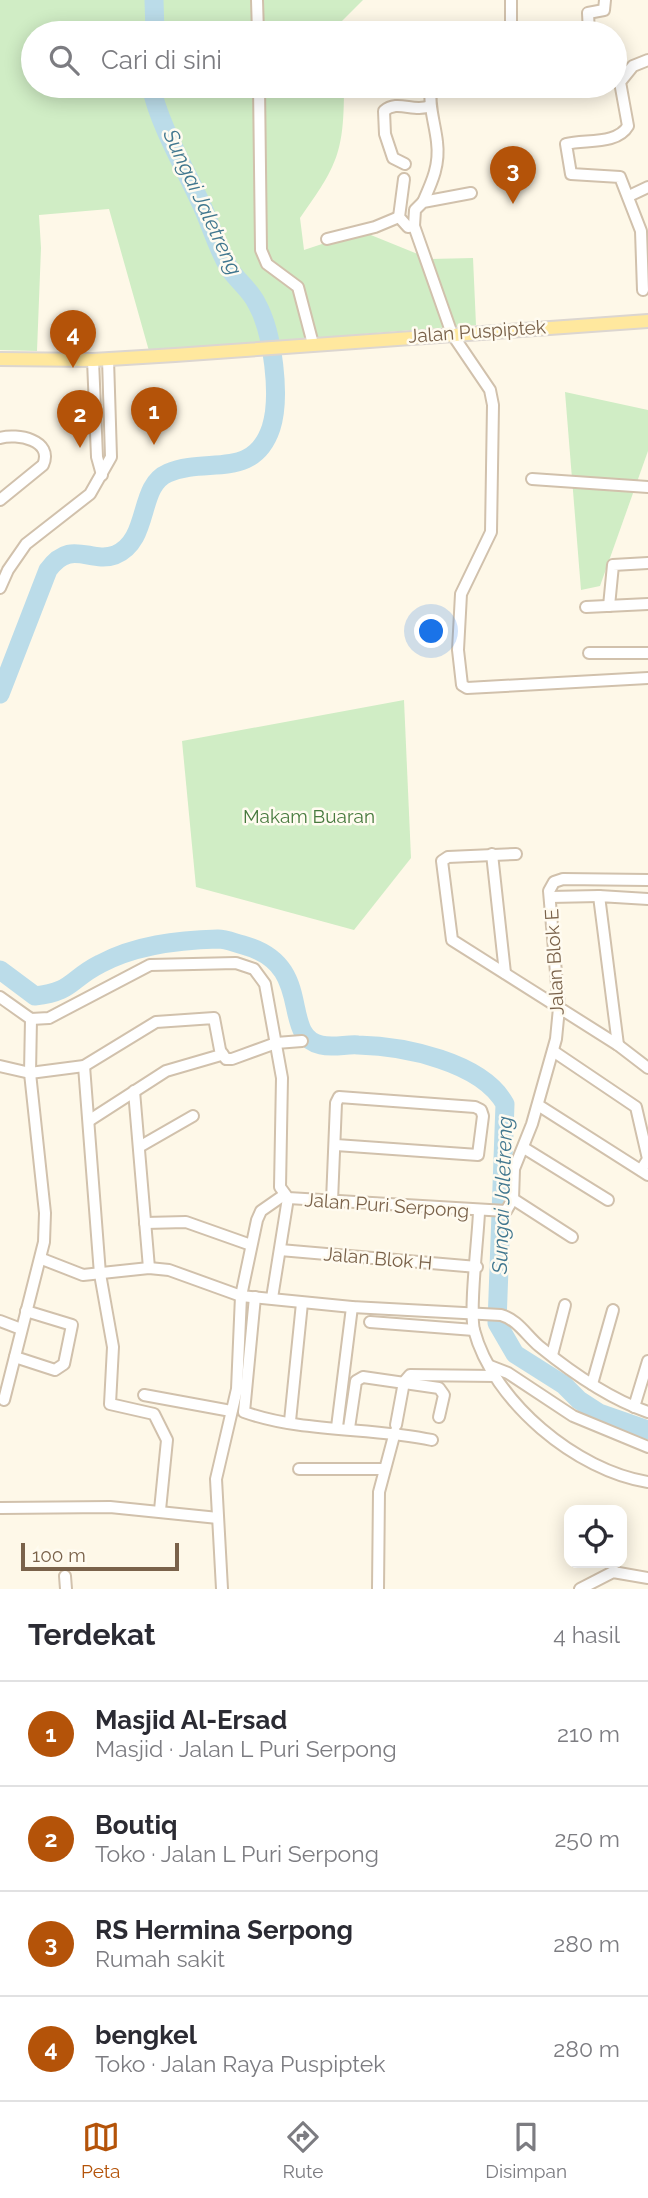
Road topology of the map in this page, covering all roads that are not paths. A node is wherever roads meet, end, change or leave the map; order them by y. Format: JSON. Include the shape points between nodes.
{"nodes":[{"id":1,"x":257,"y":0,"type":"edge"},
{"id":2,"x":511,"y":0,"type":"edge"},
{"id":3,"x":605,"y":0,"type":"edge"},
{"id":4,"x":258,"y":21,"type":"edge"},
{"id":5,"x":511,"y":21,"type":"edge"},
{"id":6,"x":588,"y":21,"type":"edge"},
{"id":7,"x":648,"y":60,"type":"edge"},
{"id":8,"x":627,"y":73,"type":"edge"},
{"id":9,"x":258,"y":98,"type":"edge"},
{"id":10,"x":430,"y":98,"type":"edge"},
{"id":11,"x":623,"y":98,"type":"edge"},
{"id":12,"x":430,"y":106,"type":"junction"},
{"id":13,"x":405,"y":164,"type":"dead end"},
{"id":14,"x":404,"y":179,"type":"dead end"},
{"id":15,"x":648,"y":187,"type":"edge"},
{"id":16,"x":471,"y":193,"type":"dead end"},
{"id":17,"x":629,"y":196,"type":"junction"},
{"id":18,"x":423,"y":202,"type":"junction"},
{"id":19,"x":399,"y":217,"type":"junction"},
{"id":20,"x":414,"y":226,"type":"junction"},
{"id":21,"x":327,"y":239,"type":"dead end"},
{"id":22,"x":643,"y":290,"type":"dead end"},
{"id":23,"x":648,"y":321,"type":"edge"},
{"id":24,"x":452,"y":334,"type":"junction"},
{"id":25,"x":310,"y":344,"type":"junction"},
{"id":26,"x":0,"y":359,"type":"edge"},
{"id":27,"x":108,"y":359,"type":"junction"},
{"id":28,"x":93,"y":360,"type":"junction"},
{"id":29,"x":0,"y":438,"type":"edge"},
{"id":30,"x":102,"y":475,"type":"junction"},
{"id":31,"x":533,"y":480,"type":"dead end"},
{"id":32,"x":648,"y":487,"type":"edge"},
{"id":33,"x":0,"y":500,"type":"edge"},
{"id":34,"x":648,"y":563,"type":"edge"},
{"id":35,"x":4,"y":567,"type":"edge"},
{"id":36,"x":0,"y":588,"type":"edge"},
{"id":37,"x":648,"y":604,"type":"edge"},
{"id":38,"x":609,"y":606,"type":"junction"},
{"id":39,"x":586,"y":607,"type":"dead end"},
{"id":40,"x":589,"y":653,"type":"dead end"},
{"id":41,"x":648,"y":653,"type":"edge"},
{"id":42,"x":648,"y":678,"type":"edge"},
{"id":43,"x":492,"y":854,"type":"junction"},
{"id":44,"x":516,"y":854,"type":"dead end"},
{"id":45,"x":648,"y":880,"type":"edge"},
{"id":46,"x":551,"y":892,"type":"junction"},
{"id":47,"x":599,"y":896,"type":"junction"},
{"id":48,"x":648,"y":899,"type":"edge"},
{"id":49,"x":505,"y":973,"type":"junction"},
{"id":50,"x":0,"y":997,"type":"edge"},
{"id":51,"x":559,"y":1008,"type":"junction"},
{"id":52,"x":31,"y":1019,"type":"junction"},
{"id":53,"x":302,"y":1041,"type":"dead end"},
{"id":54,"x":276,"y":1044,"type":"junction"},
{"id":55,"x":618,"y":1045,"type":"junction"},
{"id":56,"x":553,"y":1051,"type":"junction"},
{"id":57,"x":222,"y":1052,"type":"junction"},
{"id":58,"x":0,"y":1066,"type":"edge"},
{"id":59,"x":84,"y":1066,"type":"junction"},
{"id":60,"x":648,"y":1068,"type":"edge"},
{"id":61,"x":30,"y":1073,"type":"junction"},
{"id":62,"x":134,"y":1091,"type":"junction"},
{"id":63,"x":538,"y":1105,"type":"junction"},
{"id":64,"x":193,"y":1116,"type":"dead end"},
{"id":65,"x":90,"y":1120,"type":"junction"},
{"id":66,"x":336,"y":1145,"type":"junction"},
{"id":67,"x":139,"y":1147,"type":"junction"},
{"id":68,"x":524,"y":1148,"type":"junction"},
{"id":69,"x":645,"y":1172,"type":"edge"},
{"id":70,"x":286,"y":1196,"type":"junction"},
{"id":71,"x":513,"y":1199,"type":"junction"},
{"id":72,"x":608,"y":1200,"type":"dead end"},
{"id":73,"x":332,"y":1201,"type":"junction"},
{"id":74,"x":482,"y":1212,"type":"junction"},
{"id":75,"x":145,"y":1223,"type":"junction"},
{"id":76,"x":572,"y":1237,"type":"dead end"},
{"id":77,"x":251,"y":1245,"type":"junction"},
{"id":78,"x":280,"y":1250,"type":"junction"},
{"id":79,"x":41,"y":1259,"type":"junction"},
{"id":80,"x":477,"y":1267,"type":"junction"},
{"id":81,"x":149,"y":1268,"type":"junction"},
{"id":82,"x":100,"y":1274,"type":"junction"},
{"id":83,"x":241,"y":1296,"type":"junction"},
{"id":84,"x":255,"y":1297,"type":"junction"},
{"id":85,"x":272,"y":1298,"type":"junction"},
{"id":86,"x":302,"y":1303,"type":"junction"},
{"id":87,"x":565,"y":1306,"type":"dead end"},
{"id":88,"x":352,"y":1307,"type":"junction"},
{"id":89,"x":613,"y":1310,"type":"dead end"},
{"id":90,"x":26,"y":1311,"type":"junction"},
{"id":91,"x":478,"y":1313,"type":"junction"},
{"id":92,"x":0,"y":1321,"type":"edge"},
{"id":93,"x":370,"y":1322,"type":"dead end"},
{"id":94,"x":21,"y":1329,"type":"junction"},
{"id":95,"x":474,"y":1330,"type":"junction"},
{"id":96,"x":552,"y":1355,"type":"junction"},
{"id":97,"x":0,"y":1358,"type":"edge"},
{"id":98,"x":14,"y":1360,"type":"junction"},
{"id":99,"x":648,"y":1361,"type":"edge"},
{"id":100,"x":493,"y":1371,"type":"junction"},
{"id":101,"x":404,"y":1381,"type":"junction"},
{"id":102,"x":592,"y":1384,"type":"junction"},
{"id":103,"x":144,"y":1395,"type":"dead end"},
{"id":104,"x":4,"y":1400,"type":"dead end"},
{"id":105,"x":634,"y":1407,"type":"junction"},
{"id":106,"x":231,"y":1411,"type":"junction"},
{"id":107,"x":648,"y":1412,"type":"edge"},
{"id":108,"x":439,"y":1417,"type":"dead end"},
{"id":109,"x":290,"y":1422,"type":"junction"},
{"id":110,"x":337,"y":1427,"type":"junction"},
{"id":111,"x":349,"y":1428,"type":"junction"},
{"id":112,"x":396,"y":1429,"type":"junction"},
{"id":113,"x":432,"y":1440,"type":"dead end"},
{"id":114,"x":648,"y":1447,"type":"edge"},
{"id":115,"x":299,"y":1469,"type":"dead end"},
{"id":116,"x":383,"y":1469,"type":"junction"},
{"id":117,"x":648,"y":1482,"type":"edge"},
{"id":118,"x":0,"y":1508,"type":"edge"},
{"id":119,"x":160,"y":1510,"type":"junction"},
{"id":120,"x":218,"y":1518,"type":"junction"},
{"id":121,"x":65,"y":1576,"type":"dead end"},
{"id":122,"x":648,"y":1578,"type":"edge"},
{"id":123,"x":66,"y":1589,"type":"edge"},
{"id":124,"x":222,"y":1589,"type":"edge"},
{"id":125,"x":378,"y":1589,"type":"edge"},
{"id":126,"x":580,"y":1589,"type":"edge"}],
"edges":[{"from":1,"to":4,"type":"street"},
{"from":2,"to":5,"type":"street"},
{"from":3,"to":6,"type":"street","via":[[604,10],[588,13]]},
{"from":7,"to":8,"type":"street"},
{"from":9,"to":25,"type":"street","via":[[261,250],[267,264],[298,287]]},
{"from":10,"to":12,"type":"street"},
{"from":11,"to":17,"type":"street","via":[[628,126],[624,133],[566,144],[570,174],[620,177]]},
{"from":12,"to":13,"type":"street","via":[[396,106],[384,111],[393,158]]},
{"from":12,"to":18,"type":"street","via":[[438,144],[436,174]]},
{"from":14,"to":19,"type":"street"},
{"from":15,"to":17,"type":"street"},
{"from":16,"to":18,"type":"street"},
{"from":17,"to":22,"type":"street","via":[[643,239]]},
{"from":18,"to":20,"type":"street","via":[[415,210]]},
{"from":19,"to":20,"type":"street","via":[[408,227]]},
{"from":19,"to":21,"type":"street"},
{"from":20,"to":24,"type":"street"},
{"from":23,"to":24,"type":"main road","name":"Jalan Puspiptek"},
{"from":24,"to":25,"type":"main road","name":"Jalan Puspiptek"},
{"from":24,"to":42,"type":"street","via":[[490,390],[493,405],[491,532],[461,594],[458,650],[462,685]]},
{"from":25,"to":27,"type":"main road","name":"Jalan Puspiptek"},
{"from":26,"to":28,"type":"main road","name":"Jalan Puspiptek"},
{"from":27,"to":28,"type":"main road","name":"Jalan Puspiptek"},
{"from":27,"to":30,"type":"street","via":[[111,457]]},
{"from":28,"to":30,"type":"street","via":[[97,457]]},
{"from":29,"to":33,"type":"street","via":[[34,441],[45,457],[43,465]]},
{"from":30,"to":35,"type":"street","via":[[90,494],[32,538]]},
{"from":31,"to":32,"type":"street"},
{"from":34,"to":38,"type":"street","via":[[613,565]]},
{"from":35,"to":36,"type":"street"},
{"from":37,"to":38,"type":"street"},
{"from":38,"to":39,"type":"street"},
{"from":40,"to":41,"type":"street"},
{"from":43,"to":44,"type":"street"},
{"from":43,"to":49,"type":"street"},
{"from":43,"to":49,"type":"street","via":[[448,857],[442,867],[452,940]]},
{"from":45,"to":46,"type":"street","via":[[563,879]]},
{"from":46,"to":47,"type":"street"},
{"from":46,"to":51,"type":"street","name":"Jalan Blok E"},
{"from":47,"to":48,"type":"street"},
{"from":47,"to":55,"type":"street"},
{"from":49,"to":51,"type":"street"},
{"from":50,"to":52,"type":"street"},
{"from":51,"to":55,"type":"street"},
{"from":51,"to":56,"type":"street","name":"Jalan Blok E"},
{"from":52,"to":54,"type":"street","name":"Jalan Puri Serpong","via":[[67,1011],[150,965],[241,964],[263,979]]},
{"from":52,"to":61,"type":"street"},
{"from":53,"to":54,"type":"street"},
{"from":54,"to":57,"type":"street","via":[[232,1059]]},
{"from":54,"to":70,"type":"street","name":"Jalan Puri Serpong","via":[[282,1078],[280,1187]]},
{"from":55,"to":60,"type":"street"},
{"from":56,"to":63,"type":"street","name":"Jalan Blok E"},
{"from":56,"to":69,"type":"street","via":[[636,1107],[648,1159]]},
{"from":57,"to":59,"type":"street","via":[[217,1024],[211,1017],[156,1022]]},
{"from":57,"to":62,"type":"street","via":[[219,1057],[166,1071]]},
{"from":58,"to":61,"type":"street"},
{"from":59,"to":61,"type":"street"},
{"from":59,"to":65,"type":"street"},
{"from":61,"to":79,"type":"street","via":[[45,1213]]},
{"from":62,"to":65,"type":"street"},
{"from":62,"to":67,"type":"street"},
{"from":63,"to":68,"type":"street","name":"Jalan Blok E"},
{"from":63,"to":69,"type":"street"},
{"from":64,"to":67,"type":"street"},
{"from":65,"to":82,"type":"street"},
{"from":66,"to":66,"type":"street","via":[[478,1155],[483,1116],[480,1109],[344,1096],[336,1103]]},
{"from":66,"to":73,"type":"street"},
{"from":67,"to":75,"type":"street"},
{"from":68,"to":71,"type":"street","name":"Jalan Blok E","via":[[513,1174]]},
{"from":68,"to":72,"type":"street"},
{"from":70,"to":73,"type":"street","name":"Jalan Puri Serpong"},
{"from":70,"to":77,"type":"street","via":[[261,1212]]},
{"from":70,"to":78,"type":"street"},
{"from":71,"to":74,"type":"street","name":"Jalan Blok E","via":[[506,1211]]},
{"from":71,"to":76,"type":"street"},
{"from":73,"to":74,"type":"street","name":"Jalan Puri Serpong"},
{"from":74,"to":80,"type":"street","name":"Jalan Puri Serpong"},
{"from":75,"to":77,"type":"street","via":[[186,1222]]},
{"from":75,"to":81,"type":"street"},
{"from":77,"to":83,"type":"street"},
{"from":78,"to":80,"type":"street","name":"Jalan Blok H"},
{"from":78,"to":85,"type":"street"},
{"from":79,"to":82,"type":"street","via":[[83,1275]]},
{"from":79,"to":90,"type":"street"},
{"from":80,"to":91,"type":"street","name":"Jalan Puri Serpong"},
{"from":81,"to":82,"type":"street"},
{"from":81,"to":83,"type":"street","via":[[177,1272]]},
{"from":82,"to":119,"type":"street","via":[[113,1347],[110,1404],[154,1414],[167,1440]]},
{"from":83,"to":84,"type":"street"},
{"from":83,"to":106,"type":"street","via":[[237,1389]]},
{"from":84,"to":85,"type":"street"},
{"from":84,"to":109,"type":"street","via":[[243,1409]]},
{"from":85,"to":86,"type":"street"},
{"from":86,"to":88,"type":"street"},
{"from":86,"to":109,"type":"street"},
{"from":87,"to":96,"type":"street"},
{"from":88,"to":91,"type":"street"},
{"from":88,"to":110,"type":"street"},
{"from":89,"to":102,"type":"street"},
{"from":90,"to":94,"type":"street"},
{"from":90,"to":98,"type":"street","via":[[72,1325],[64,1364],[55,1370]]},
{"from":91,"to":95,"type":"street","name":"Jalan Puri Serpong"},
{"from":91,"to":96,"type":"street","via":[[516,1322]]},
{"from":92,"to":94,"type":"street"},
{"from":93,"to":95,"type":"street"},
{"from":94,"to":98,"type":"street"},
{"from":95,"to":100,"type":"street"},
{"from":96,"to":102,"type":"street"},
{"from":97,"to":98,"type":"street"},
{"from":98,"to":104,"type":"street"},
{"from":99,"to":105,"type":"street"},
{"from":100,"to":101,"type":"street","via":[[410,1375]]},
{"from":100,"to":114,"type":"street","via":[[508,1373],[573,1416]]},
{"from":100,"to":117,"type":"street","via":[[516,1407],[567,1446],[618,1477]]},
{"from":101,"to":108,"type":"street","via":[[441,1390]]},
{"from":101,"to":111,"type":"street","via":[[359,1377]]},
{"from":101,"to":112,"type":"street"},
{"from":102,"to":105,"type":"street"},
{"from":103,"to":106,"type":"street"},
{"from":105,"to":107,"type":"street"},
{"from":106,"to":120,"type":"street","via":[[216,1479]]},
{"from":109,"to":110,"type":"street"},
{"from":110,"to":111,"type":"street"},
{"from":111,"to":112,"type":"street"},
{"from":112,"to":113,"type":"street"},
{"from":112,"to":116,"type":"street"},
{"from":115,"to":116,"type":"street"},
{"from":116,"to":125,"type":"street"},
{"from":118,"to":119,"type":"street"},
{"from":119,"to":120,"type":"street"},
{"from":120,"to":124,"type":"street"},
{"from":121,"to":123,"type":"street"},
{"from":122,"to":126,"type":"street","via":[[613,1572]]}]}
